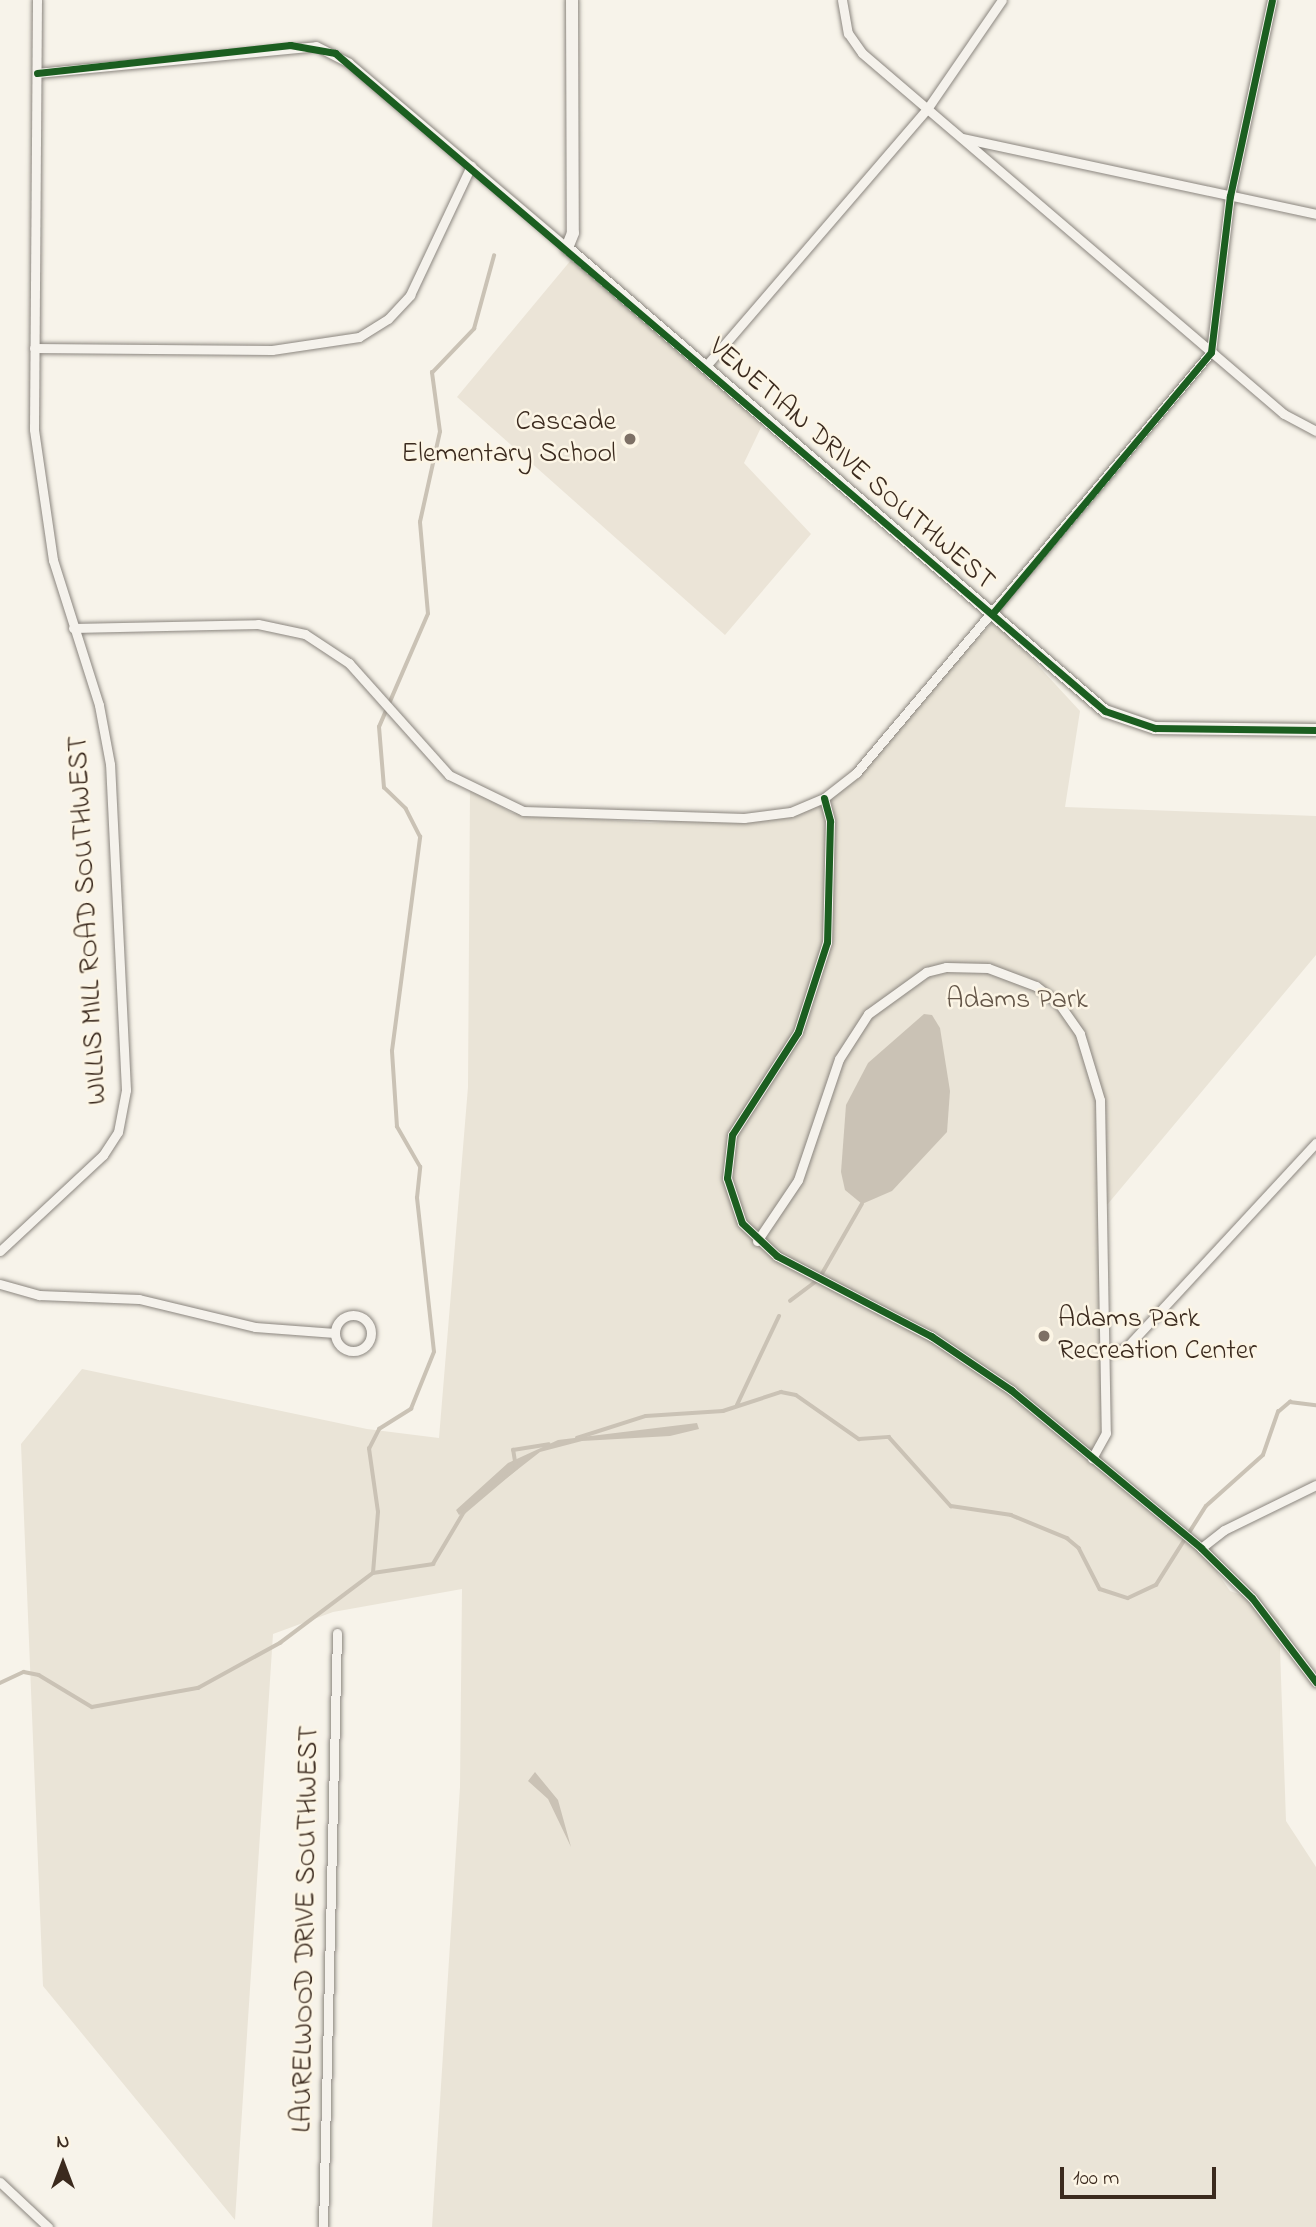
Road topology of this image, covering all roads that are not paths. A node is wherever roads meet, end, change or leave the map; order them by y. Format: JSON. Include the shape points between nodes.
{"nodes":[{"id":1,"x":37,"y":0,"type":"edge"},
{"id":2,"x":572,"y":0,"type":"edge"},
{"id":3,"x":842,"y":0,"type":"edge"},
{"id":4,"x":1002,"y":0,"type":"edge"},
{"id":5,"x":1272,"y":0,"type":"edge"},
{"id":6,"x":37,"y":73,"type":"junction"},
{"id":7,"x":927,"y":109,"type":"junction"},
{"id":8,"x":961,"y":138,"type":"junction"},
{"id":9,"x":471,"y":166,"type":"junction"},
{"id":10,"x":1230,"y":196,"type":"junction"},
{"id":11,"x":1316,"y":214,"type":"edge"},
{"id":12,"x":567,"y":248,"type":"junction"},
{"id":13,"x":34,"y":348,"type":"junction"},
{"id":14,"x":1211,"y":352,"type":"junction"},
{"id":15,"x":705,"y":367,"type":"junction"},
{"id":16,"x":1316,"y":431,"type":"edge"},
{"id":17,"x":992,"y":614,"type":"junction"},
{"id":18,"x":73,"y":628,"type":"junction"},
{"id":19,"x":1316,"y":730,"type":"edge"},
{"id":20,"x":824,"y":799,"type":"junction"},
{"id":21,"x":1316,"y":1143,"type":"edge"},
{"id":22,"x":757,"y":1241,"type":"junction"},
{"id":23,"x":0,"y":1251,"type":"edge"},
{"id":24,"x":0,"y":1284,"type":"edge"},
{"id":25,"x":335,"y":1333,"type":"junction"},
{"id":26,"x":1105,"y":1353,"type":"junction"},
{"id":27,"x":1092,"y":1458,"type":"junction"},
{"id":28,"x":1316,"y":1485,"type":"edge"},
{"id":29,"x":1201,"y":1548,"type":"junction"},
{"id":30,"x":337,"y":1633,"type":"dead end"},
{"id":31,"x":1316,"y":1682,"type":"edge"},
{"id":32,"x":0,"y":2182,"type":"edge"},
{"id":33,"x":48,"y":2227,"type":"edge"},
{"id":34,"x":323,"y":2227,"type":"edge"}],
"edges":[{"from":1,"to":6,"type":"street","name":"WILLIS MILL ROAD SOUTHWEST"},
{"from":2,"to":12,"type":"street","via":[[573,233]]},
{"from":3,"to":7,"type":"street","via":[[854,44]]},
{"from":4,"to":7,"type":"street"},
{"from":5,"to":10,"type":"street"},
{"from":6,"to":9,"type":"street","via":[[316,46],[349,63]]},
{"from":6,"to":13,"type":"street","name":"WILLIS MILL ROAD SOUTHWEST"},
{"from":7,"to":8,"type":"street"},
{"from":7,"to":15,"type":"street"},
{"from":8,"to":10,"type":"street"},
{"from":8,"to":14,"type":"street"},
{"from":9,"to":12,"type":"street"},
{"from":9,"to":13,"type":"street","via":[[410,295],[388,319],[359,337],[272,350]]},
{"from":10,"to":11,"type":"street"},
{"from":10,"to":14,"type":"street"},
{"from":12,"to":15,"type":"street","name":"VENETIAN DRIVE SOUTHWEST"},
{"from":13,"to":18,"type":"street","name":"WILLIS MILL ROAD SOUTHWEST","via":[[40,494]]},
{"from":14,"to":16,"type":"street","via":[[1284,414]]},
{"from":14,"to":17,"type":"street"},
{"from":15,"to":17,"type":"street","name":"VENETIAN DRIVE SOUTHWEST"},
{"from":17,"to":19,"type":"street","name":"VENETIAN DRIVE SOUTHWEST","via":[[1105,710],[1136,725]]},
{"from":17,"to":20,"type":"street","via":[[856,773]]},
{"from":18,"to":20,"type":"street","via":[[258,624],[305,634],[349,663],[449,775],[523,811],[744,818],[791,812]]},
{"from":18,"to":23,"type":"street","name":"WILLIS MILL ROAD SOUTHWEST","via":[[110,764],[125,1109],[103,1155]]},
{"from":20,"to":22,"type":"street","via":[[830,907],[820,976],[798,1032],[740,1118],[727,1154],[732,1200]]},
{"from":21,"to":26,"type":"street","via":[[1125,1349]]},
{"from":22,"to":26,"type":"street","via":[[798,1180],[839,1059],[868,1014],[926,972],[967,966],[1006,973],[1060,1005],[1093,1067],[1104,1136]]},
{"from":22,"to":27,"type":"street","via":[[975,1364]]},
{"from":24,"to":25,"type":"street","via":[[39,1295],[139,1299],[256,1327]]},
{"from":25,"to":25,"type":"street","via":[[351,1350],[365,1346],[371,1332],[355,1315],[341,1320]]},
{"from":26,"to":27,"type":"street","via":[[1106,1433]]},
{"from":27,"to":29,"type":"street"},
{"from":28,"to":29,"type":"street","via":[[1224,1530]]},
{"from":29,"to":31,"type":"street","via":[[1252,1598]]},
{"from":30,"to":34,"type":"street","name":"LAURELWOOD DRIVE SOUTHWEST"},
{"from":32,"to":33,"type":"street"}]}
